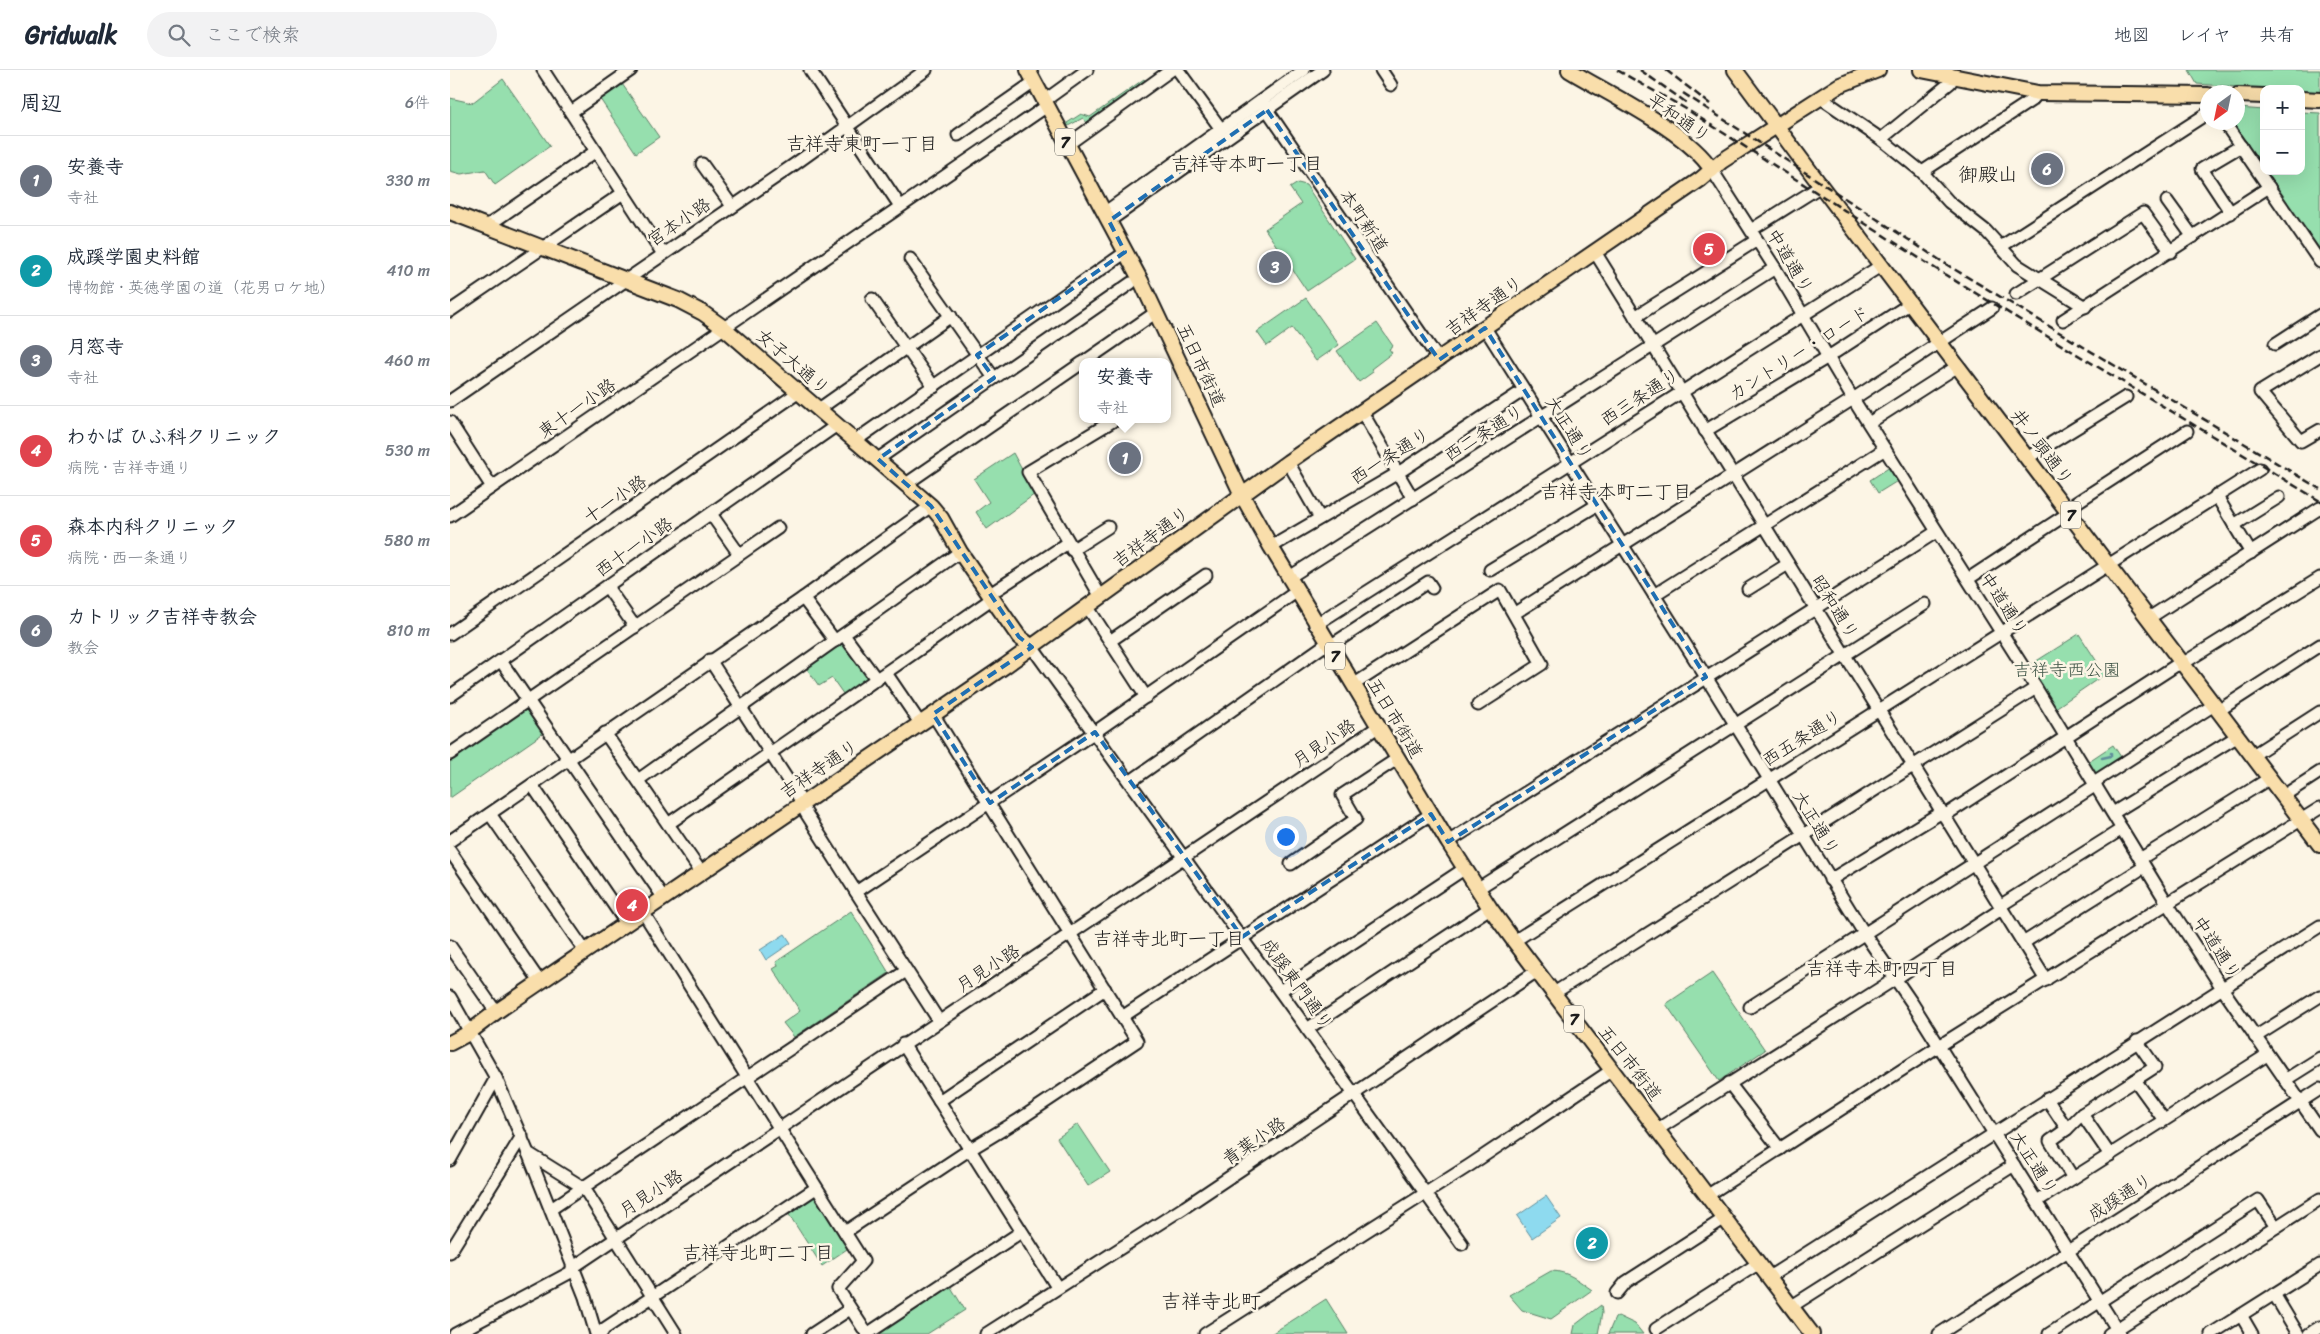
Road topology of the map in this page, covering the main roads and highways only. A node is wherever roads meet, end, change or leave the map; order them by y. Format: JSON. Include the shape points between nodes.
{"nodes":[{"id":1,"x":1569,"y":70,"type":"edge"},
{"id":2,"x":1921,"y":70,"type":"edge"},
{"id":3,"x":1738,"y":71,"type":"edge"},
{"id":4,"x":1870,"y":71,"type":"edge"},
{"id":5,"x":1032,"y":74,"type":"edge"},
{"id":6,"x":2200,"y":95,"type":"edge"},
{"id":7,"x":2245,"y":95,"type":"edge"},
{"id":8,"x":2260,"y":96,"type":"edge"},
{"id":9,"x":2305,"y":98,"type":"edge"},
{"id":10,"x":2320,"y":100,"type":"edge"},
{"id":11,"x":1778,"y":127,"type":"junction"},
{"id":12,"x":1712,"y":170,"type":"junction"},
{"id":13,"x":450,"y":212,"type":"edge"},
{"id":14,"x":1242,"y":495,"type":"junction"},
{"id":15,"x":1032,"y":647,"type":"junction"},
{"id":16,"x":2320,"y":845,"type":"edge"},
{"id":17,"x":450,"y":1043,"type":"edge"},
{"id":18,"x":1812,"y":1334,"type":"edge"}],
"edges":[{"from":1,"to":12,"type":"main road","name":"平和通り","via":[[1688,142]]},
{"from":2,"to":6,"type":"main road","via":[[2038,93]]},
{"from":3,"to":11,"type":"main road","name":"井ノ頭通り","number":"7"},
{"from":4,"to":11,"type":"main road","name":"吉祥寺通り","via":[[1847,81]]},
{"from":5,"to":14,"type":"main road","name":"五日市街道","number":"7","via":[[1126,252]]},
{"from":7,"to":8,"type":"main road"},
{"from":9,"to":10,"type":"main road"},
{"from":11,"to":12,"type":"main road","name":"吉祥寺通り"},
{"from":11,"to":16,"type":"main road","name":"井ノ頭通り","number":"7"},
{"from":12,"to":14,"type":"main road","name":"吉祥寺通り"},
{"from":13,"to":15,"type":"main road","name":"女子大通り","via":[[684,303],[724,328],[931,506],[1019,637]]},
{"from":14,"to":15,"type":"main road","name":"吉祥寺通り"},
{"from":14,"to":18,"type":"main road","name":"五日市街道","number":"7","via":[[1315,624],[1477,889]]},
{"from":15,"to":17,"type":"main road","name":"吉祥寺通り"}]}
